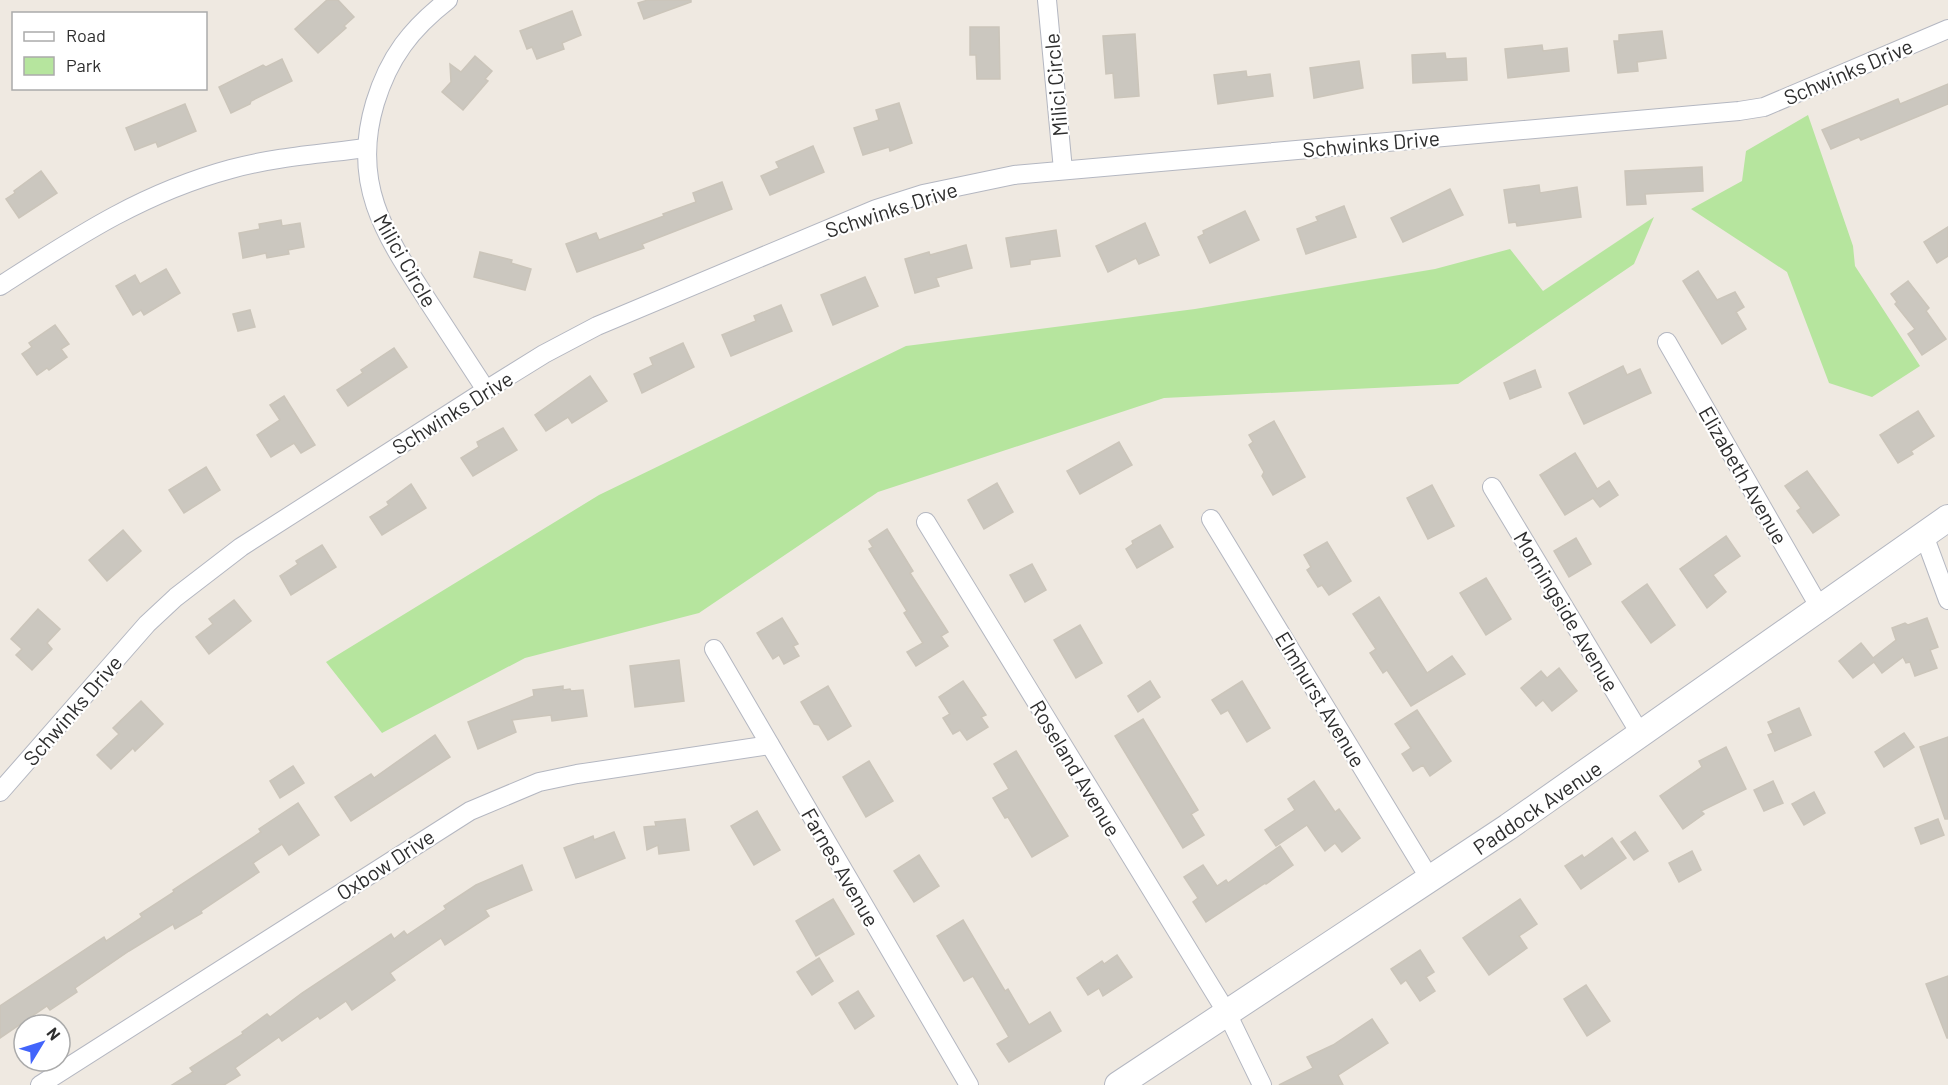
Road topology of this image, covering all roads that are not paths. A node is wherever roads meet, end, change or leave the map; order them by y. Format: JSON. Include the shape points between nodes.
{"nodes":[{"id":1,"x":448,"y":0,"type":"edge"},
{"id":2,"x":1047,"y":0,"type":"edge"},
{"id":3,"x":1948,"y":29,"type":"edge"},
{"id":4,"x":366,"y":148,"type":"junction"},
{"id":5,"x":1063,"y":170,"type":"junction"},
{"id":6,"x":0,"y":286,"type":"edge"},
{"id":7,"x":1667,"y":342,"type":"dead end"},
{"id":8,"x":486,"y":390,"type":"junction"},
{"id":9,"x":1492,"y":487,"type":"dead end"},
{"id":10,"x":1948,"y":518,"type":"edge"},
{"id":11,"x":1211,"y":519,"type":"dead end"},
{"id":12,"x":926,"y":522,"type":"dead end"},
{"id":13,"x":1924,"y":535,"type":"junction"},
{"id":14,"x":1948,"y":600,"type":"edge"},
{"id":15,"x":1820,"y":608,"type":"junction"},
{"id":16,"x":714,"y":649,"type":"dead end"},
{"id":17,"x":1641,"y":735,"type":"junction"},
{"id":18,"x":770,"y":745,"type":"junction"},
{"id":19,"x":0,"y":792,"type":"edge"},
{"id":20,"x":1430,"y":879,"type":"junction"},
{"id":21,"x":1227,"y":1013,"type":"junction"},
{"id":22,"x":40,"y":1085,"type":"edge"},
{"id":23,"x":969,"y":1085,"type":"edge"},
{"id":24,"x":1118,"y":1085,"type":"edge"},
{"id":25,"x":1262,"y":1085,"type":"edge"}],
"edges":[{"from":1,"to":4,"type":"street","name":"Milici Circle","via":[[407,37],[393,58],[371,116]]},
{"from":2,"to":5,"type":"street","name":"Milici Circle"},
{"from":3,"to":5,"type":"street","name":"Schwinks Drive","via":[[1764,107],[1739,111]]},
{"from":4,"to":6,"type":"street","via":[[275,160],[181,185],[94,226]]},
{"from":4,"to":8,"type":"street","name":"Milici Circle","via":[[369,184],[379,217],[397,253]]},
{"from":5,"to":8,"type":"street","name":"Schwinks Drive","via":[[968,183],[876,209],[597,326]]},
{"from":7,"to":15,"type":"street","name":"Elizabeth Avenue"},
{"from":8,"to":19,"type":"street","name":"Schwinks Drive","via":[[241,547],[176,597],[147,624]]},
{"from":9,"to":17,"type":"street","name":"Morningside Avenue"},
{"from":10,"to":13,"type":"main road","name":"Paddock Avenue"},
{"from":11,"to":20,"type":"street","name":"Elmhurst Avenue"},
{"from":12,"to":21,"type":"street","name":"Roseland Avenue"},
{"from":13,"to":14,"type":"street"},
{"from":13,"to":15,"type":"main road","name":"Paddock Avenue"},
{"from":15,"to":17,"type":"main road","name":"Paddock Avenue"},
{"from":16,"to":18,"type":"street","name":"Farnes Avenue"},
{"from":17,"to":20,"type":"main road","name":"Paddock Avenue"},
{"from":18,"to":22,"type":"street","name":"Oxbow Drive","via":[[539,782],[470,811]]},
{"from":18,"to":23,"type":"street","name":"Farnes Avenue"},
{"from":20,"to":21,"type":"main road","name":"Paddock Avenue"},
{"from":21,"to":24,"type":"main road","name":"Paddock Avenue"},
{"from":21,"to":25,"type":"street","name":"Roseland Avenue"}]}
